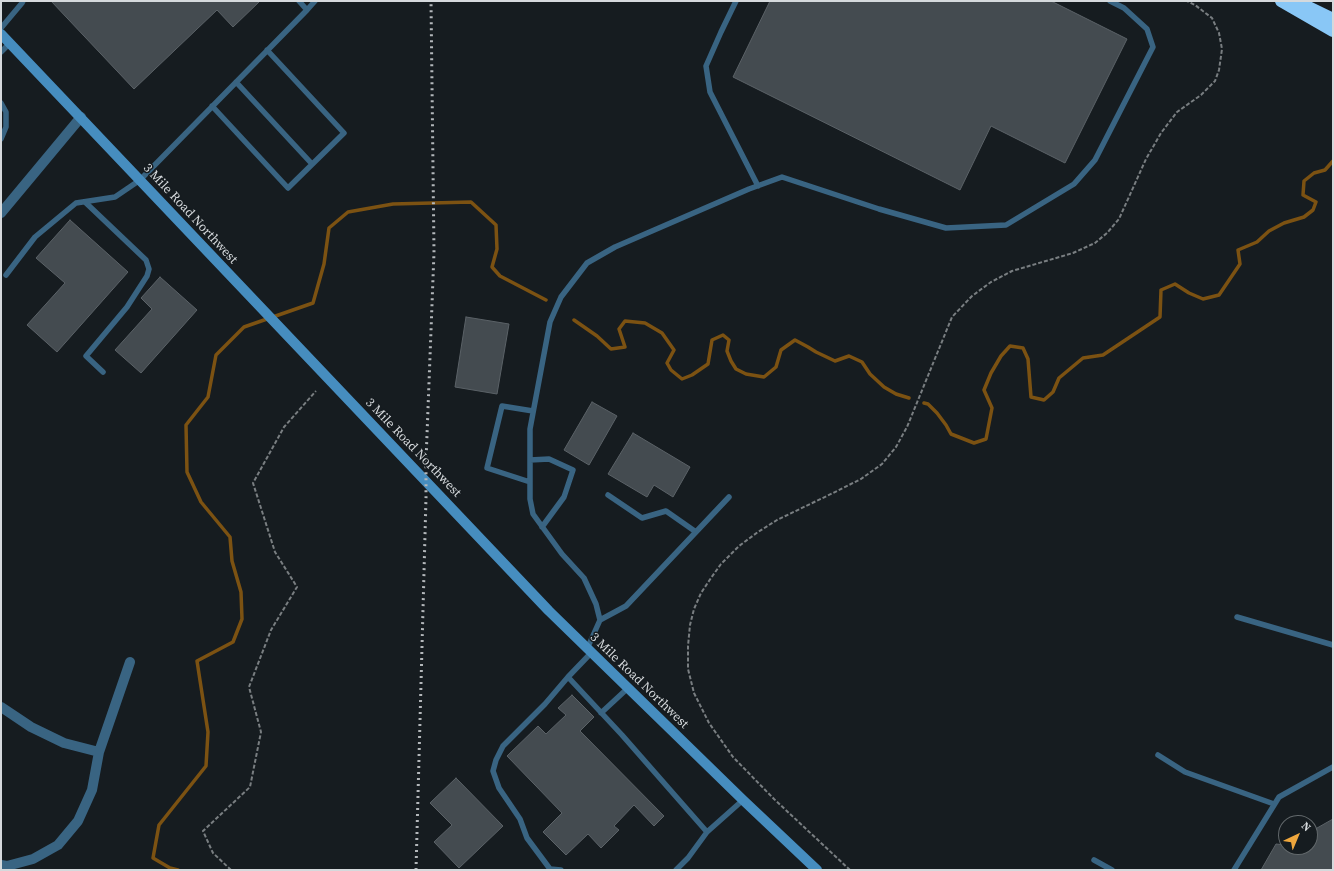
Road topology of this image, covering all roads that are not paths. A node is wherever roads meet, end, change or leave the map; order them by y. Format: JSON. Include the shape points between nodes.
{"nodes":[{"id":1,"x":23,"y":1,"type":"edge"},
{"id":2,"x":299,"y":1,"type":"edge"},
{"id":3,"x":316,"y":1,"type":"edge"},
{"id":4,"x":736,"y":1,"type":"edge"},
{"id":5,"x":1110,"y":1,"type":"edge"},
{"id":6,"x":1281,"y":1,"type":"edge"},
{"id":7,"x":1296,"y":1,"type":"edge"},
{"id":8,"x":307,"y":10,"type":"junction"},
{"id":9,"x":1333,"y":20,"type":"edge"},
{"id":10,"x":1,"y":28,"type":"edge"},
{"id":11,"x":1333,"y":31,"type":"edge"},
{"id":12,"x":1,"y":34,"type":"edge"},
{"id":13,"x":10,"y":43,"type":"junction"},
{"id":14,"x":267,"y":50,"type":"junction"},
{"id":15,"x":1,"y":52,"type":"edge"},
{"id":16,"x":236,"y":82,"type":"junction"},
{"id":17,"x":1,"y":102,"type":"edge"},
{"id":18,"x":212,"y":106,"type":"junction"},
{"id":19,"x":81,"y":117,"type":"junction"},
{"id":20,"x":1,"y":139,"type":"edge"},
{"id":21,"x":312,"y":164,"type":"junction"},
{"id":22,"x":140,"y":180,"type":"junction"},
{"id":23,"x":758,"y":186,"type":"junction"},
{"id":24,"x":85,"y":202,"type":"junction"},
{"id":25,"x":1,"y":213,"type":"edge"},
{"id":26,"x":6,"y":274,"type":"dead end"},
{"id":27,"x":103,"y":372,"type":"dead end"},
{"id":28,"x":533,"y":411,"type":"junction"},
{"id":29,"x":530,"y":460,"type":"junction"},
{"id":30,"x":530,"y":482,"type":"junction"},
{"id":31,"x":608,"y":495,"type":"dead end"},
{"id":32,"x":729,"y":498,"type":"dead end"},
{"id":33,"x":542,"y":526,"type":"junction"},
{"id":34,"x":696,"y":532,"type":"junction"},
{"id":35,"x":1237,"y":617,"type":"dead end"},
{"id":36,"x":600,"y":620,"type":"junction"},
{"id":37,"x":1333,"y":645,"type":"edge"},
{"id":38,"x":589,"y":651,"type":"junction"},
{"id":39,"x":130,"y":662,"type":"dead end"},
{"id":40,"x":568,"y":677,"type":"junction"},
{"id":41,"x":628,"y":688,"type":"junction"},
{"id":42,"x":1,"y":707,"type":"edge"},
{"id":43,"x":602,"y":713,"type":"junction"},
{"id":44,"x":99,"y":752,"type":"junction"},
{"id":45,"x":1158,"y":755,"type":"dead end"},
{"id":46,"x":1333,"y":767,"type":"edge"},
{"id":47,"x":743,"y":800,"type":"junction"},
{"id":48,"x":1274,"y":804,"type":"junction"},
{"id":49,"x":707,"y":832,"type":"junction"},
{"id":50,"x":1094,"y":860,"type":"dead end"},
{"id":51,"x":1,"y":865,"type":"edge"},
{"id":52,"x":561,"y":870,"type":"edge"},
{"id":53,"x":676,"y":870,"type":"edge"},
{"id":54,"x":817,"y":870,"type":"edge"},
{"id":55,"x":1112,"y":870,"type":"edge"},
{"id":56,"x":1234,"y":870,"type":"edge"}],
"edges":[{"from":1,"to":10,"type":"lane"},
{"from":2,"to":8,"type":"lane"},
{"from":3,"to":8,"type":"lane"},
{"from":4,"to":23,"type":"lane","via":[[706,66],[710,92]]},
{"from":5,"to":23,"type":"lane","via":[[1124,8],[1147,29],[1153,47],[1095,160],[1074,184],[1006,225],[946,228],[782,177]]},
{"from":6,"to":11,"type":"highway"},
{"from":7,"to":9,"type":"highway"},
{"from":8,"to":14,"type":"lane"},
{"from":12,"to":13,"type":"main road","name":"3 Mile Road Northwest"},
{"from":13,"to":15,"type":"lane"},
{"from":13,"to":19,"type":"main road","name":"3 Mile Road Northwest"},
{"from":14,"to":16,"type":"lane"},
{"from":14,"to":21,"type":"lane","via":[[344,133]]},
{"from":16,"to":18,"type":"lane"},
{"from":16,"to":21,"type":"lane"},
{"from":17,"to":20,"type":"lane","via":[[6,112],[6,127]]},
{"from":18,"to":21,"type":"lane","via":[[288,188]]},
{"from":18,"to":22,"type":"lane"},
{"from":19,"to":22,"type":"main road","name":"3 Mile Road Northwest"},
{"from":19,"to":25,"type":"street"},
{"from":22,"to":24,"type":"lane","via":[[115,197]]},
{"from":22,"to":38,"type":"main road","name":"3 Mile Road Northwest"},
{"from":23,"to":28,"type":"lane","via":[[615,247],[587,263],[561,297],[550,322]]},
{"from":24,"to":26,"type":"lane","via":[[76,203],[35,237]]},
{"from":24,"to":27,"type":"lane","via":[[146,260],[149,269],[127,307],[86,356]]},
{"from":28,"to":29,"type":"lane"},
{"from":28,"to":30,"type":"lane","via":[[502,406],[487,468]]},
{"from":29,"to":30,"type":"lane"},
{"from":29,"to":33,"type":"lane","via":[[549,459],[573,470],[564,497]]},
{"from":30,"to":33,"type":"lane","via":[[533,514]]},
{"from":31,"to":34,"type":"lane","via":[[642,518],[666,511]]},
{"from":32,"to":34,"type":"lane"},
{"from":33,"to":36,"type":"lane","via":[[562,554],[584,578]]},
{"from":34,"to":36,"type":"lane","via":[[626,606]]},
{"from":35,"to":37,"type":"lane"},
{"from":36,"to":38,"type":"lane"},
{"from":38,"to":40,"type":"lane"},
{"from":38,"to":41,"type":"main road","name":"3 Mile Road Northwest"},
{"from":39,"to":44,"type":"street"},
{"from":40,"to":43,"type":"lane"},
{"from":40,"to":52,"type":"lane","via":[[503,746],[493,770],[499,788],[520,819],[527,838],[550,869]]},
{"from":41,"to":43,"type":"lane"},
{"from":41,"to":47,"type":"main road","name":"3 Mile Road Northwest"},
{"from":42,"to":44,"type":"street","via":[[31,727],[64,743]]},
{"from":43,"to":49,"type":"lane"},
{"from":44,"to":51,"type":"street","via":[[92,790],[78,821],[58,845],[33,859],[7,866]]},
{"from":45,"to":48,"type":"lane","via":[[1185,772]]},
{"from":46,"to":48,"type":"lane","via":[[1279,797]]},
{"from":47,"to":49,"type":"lane"},
{"from":47,"to":54,"type":"main road","name":"3 Mile Road Northwest"},
{"from":48,"to":56,"type":"lane"},
{"from":49,"to":53,"type":"lane"},
{"from":50,"to":55,"type":"lane"}]}
